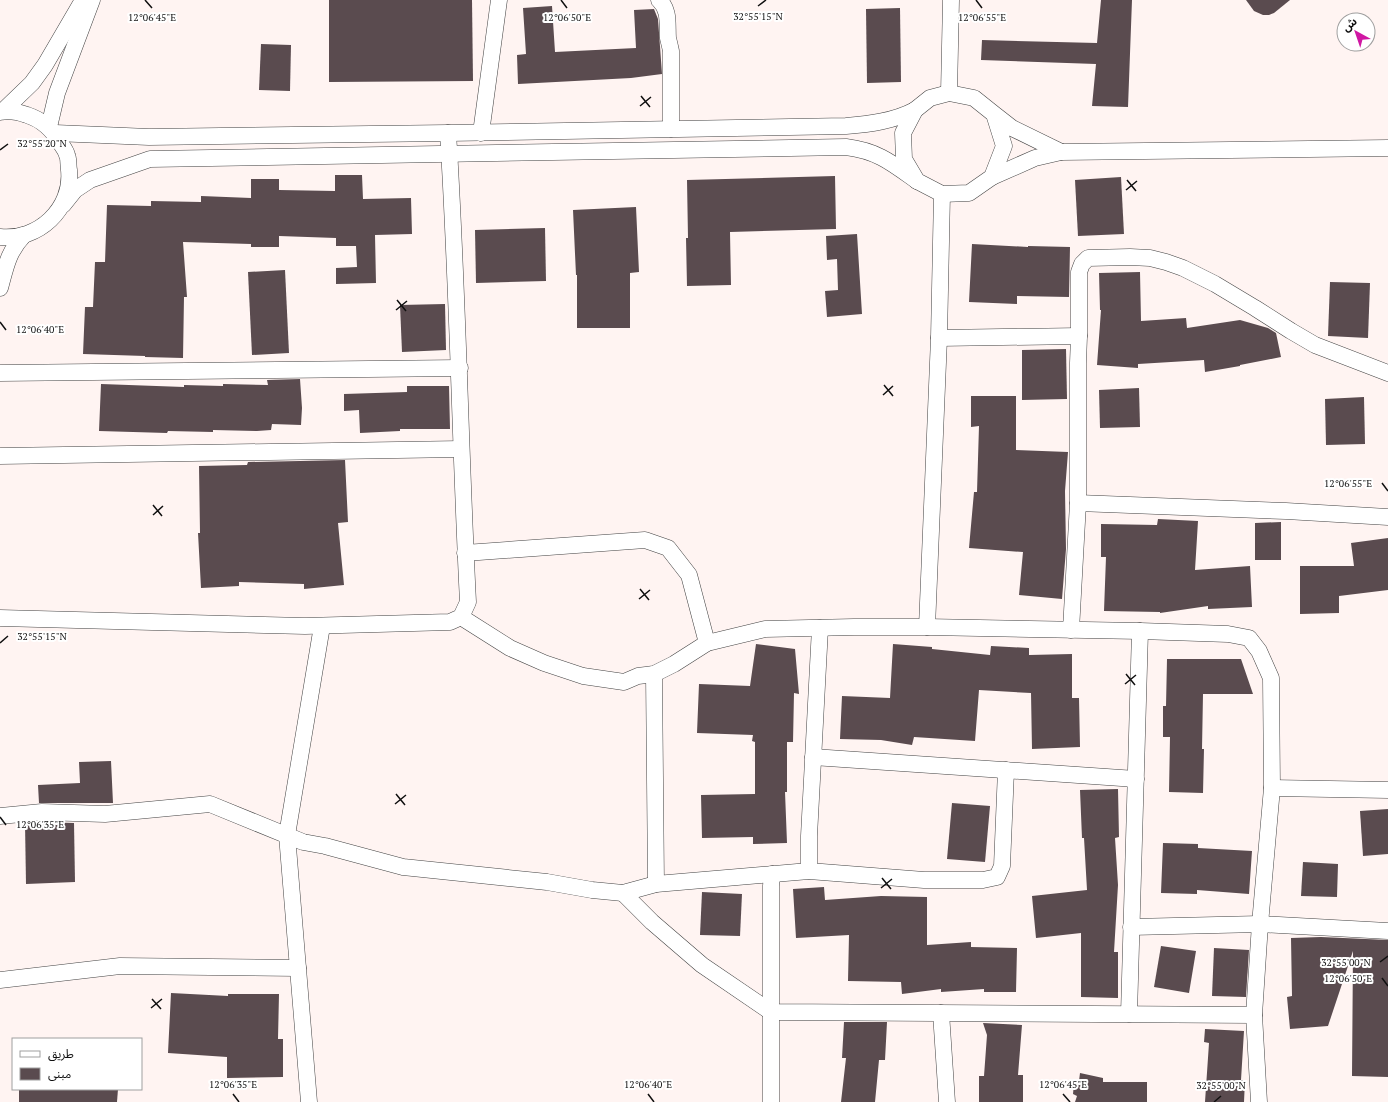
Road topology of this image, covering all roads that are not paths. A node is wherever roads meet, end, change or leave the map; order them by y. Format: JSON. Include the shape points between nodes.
{"nodes":[{"id":1,"x":83,"y":0,"type":"edge"},
{"id":2,"x":92,"y":0,"type":"edge"},
{"id":3,"x":500,"y":0,"type":"edge"},
{"id":4,"x":659,"y":0,"type":"edge"},
{"id":5,"x":951,"y":0,"type":"edge"},
{"id":6,"x":949,"y":93,"type":"junction"},
{"id":7,"x":915,"y":110,"type":"junction"},
{"id":8,"x":1,"y":111,"type":"edge"},
{"id":9,"x":994,"y":114,"type":"junction"},
{"id":10,"x":670,"y":129,"type":"junction"},
{"id":11,"x":52,"y":130,"type":"junction"},
{"id":12,"x":448,"y":133,"type":"junction"},
{"id":13,"x":481,"y":133,"type":"junction"},
{"id":14,"x":1388,"y":148,"type":"edge"},
{"id":15,"x":1061,"y":152,"type":"junction"},
{"id":16,"x":449,"y":154,"type":"junction"},
{"id":17,"x":992,"y":177,"type":"junction"},
{"id":18,"x":917,"y":181,"type":"junction"},
{"id":19,"x":942,"y":194,"type":"junction"},
{"id":20,"x":63,"y":205,"type":"junction"},
{"id":21,"x":24,"y":235,"type":"junction"},
{"id":22,"x":0,"y":237,"type":"edge"},
{"id":23,"x":0,"y":288,"type":"edge"},
{"id":24,"x":1079,"y":336,"type":"junction"},
{"id":25,"x":939,"y":338,"type":"junction"},
{"id":26,"x":460,"y":368,"type":"junction"},
{"id":27,"x":0,"y":373,"type":"edge"},
{"id":28,"x":1388,"y":373,"type":"edge"},
{"id":29,"x":461,"y":449,"type":"junction"},
{"id":30,"x":0,"y":456,"type":"edge"},
{"id":31,"x":1078,"y":503,"type":"junction"},
{"id":32,"x":1388,"y":517,"type":"edge"},
{"id":33,"x":465,"y":553,"type":"junction"},
{"id":34,"x":461,"y":617,"type":"junction"},
{"id":35,"x":0,"y":618,"type":"edge"},
{"id":36,"x":322,"y":626,"type":"junction"},
{"id":37,"x":927,"y":627,"type":"junction"},
{"id":38,"x":820,"y":628,"type":"junction"},
{"id":39,"x":1071,"y":630,"type":"junction"},
{"id":40,"x":1140,"y":631,"type":"junction"},
{"id":41,"x":707,"y":643,"type":"junction"},
{"id":42,"x":654,"y":674,"type":"junction"},
{"id":43,"x":813,"y":757,"type":"junction"},
{"id":44,"x":1006,"y":770,"type":"junction"},
{"id":45,"x":1136,"y":779,"type":"junction"},
{"id":46,"x":1272,"y":788,"type":"junction"},
{"id":47,"x":1388,"y":790,"type":"edge"},
{"id":48,"x":0,"y":816,"type":"edge"},
{"id":49,"x":287,"y":835,"type":"junction"},
{"id":50,"x":809,"y":871,"type":"junction"},
{"id":51,"x":772,"y":874,"type":"junction"},
{"id":52,"x":656,"y":884,"type":"junction"},
{"id":53,"x":623,"y":892,"type":"junction"},
{"id":54,"x":1260,"y":924,"type":"junction"},
{"id":55,"x":1131,"y":928,"type":"junction"},
{"id":56,"x":1388,"y":931,"type":"edge"},
{"id":57,"x":298,"y":968,"type":"junction"},
{"id":58,"x":0,"y":980,"type":"edge"},
{"id":59,"x":772,"y":1012,"type":"junction"},
{"id":60,"x":941,"y":1013,"type":"junction"},
{"id":61,"x":1129,"y":1014,"type":"junction"},
{"id":62,"x":1254,"y":1014,"type":"junction"},
{"id":63,"x":309,"y":1102,"type":"edge"},
{"id":64,"x":771,"y":1102,"type":"edge"},
{"id":65,"x":947,"y":1102,"type":"edge"},
{"id":66,"x":1259,"y":1102,"type":"edge"}],
"edges":[{"from":1,"to":8,"type":"street","via":[[32,83]]},
{"from":2,"to":11,"type":"street","via":[[57,93]]},
{"from":3,"to":13,"type":"street"},
{"from":4,"to":10,"type":"street","via":[[667,13],[671,50]]},
{"from":5,"to":6,"type":"street"},
{"from":6,"to":7,"type":"street","via":[[930,98]]},
{"from":6,"to":9,"type":"street","via":[[974,98]]},
{"from":7,"to":10,"type":"street","via":[[904,116],[866,124]]},
{"from":7,"to":18,"type":"street","via":[[903,133],[904,159]]},
{"from":8,"to":11,"type":"street","via":[[19,112],[35,118]]},
{"from":9,"to":15,"type":"street","via":[[1012,128]]},
{"from":9,"to":17,"type":"street","via":[[1004,146]]},
{"from":10,"to":13,"type":"street"},
{"from":11,"to":12,"type":"street","via":[[149,137]]},
{"from":11,"to":20,"type":"street","via":[[67,155],[70,181]]},
{"from":12,"to":13,"type":"street"},
{"from":12,"to":16,"type":"street"},
{"from":14,"to":15,"type":"street"},
{"from":15,"to":17,"type":"street","via":[[1035,158]]},
{"from":16,"to":18,"type":"street","via":[[846,147],[873,152]]},
{"from":16,"to":20,"type":"street","via":[[150,159],[90,180],[74,190]]},
{"from":16,"to":26,"type":"street"},
{"from":17,"to":19,"type":"street","via":[[969,193]]},
{"from":18,"to":19,"type":"street"},
{"from":19,"to":25,"type":"street"},
{"from":20,"to":21,"type":"street","via":[[49,222]]},
{"from":21,"to":22,"type":"street"},
{"from":21,"to":23,"type":"street","via":[[12,249]]},
{"from":24,"to":25,"type":"street"},
{"from":24,"to":28,"type":"street","via":[[1079,272],[1082,264],[1088,258],[1099,257],[1150,258],[1183,268],[1215,284],[1315,345]]},
{"from":24,"to":31,"type":"street"},
{"from":25,"to":37,"type":"street"},
{"from":26,"to":27,"type":"street"},
{"from":26,"to":29,"type":"street"},
{"from":29,"to":30,"type":"street"},
{"from":29,"to":33,"type":"street"},
{"from":31,"to":32,"type":"street"},
{"from":31,"to":39,"type":"street"},
{"from":33,"to":34,"type":"street","via":[[468,602]]},
{"from":33,"to":41,"type":"street","via":[[645,540],[668,548],[689,575]]},
{"from":34,"to":36,"type":"street","via":[[450,622]]},
{"from":34,"to":42,"type":"street","via":[[510,648],[583,676],[624,682],[638,676]]},
{"from":35,"to":36,"type":"street"},
{"from":36,"to":49,"type":"street"},
{"from":37,"to":38,"type":"street"},
{"from":37,"to":39,"type":"street"},
{"from":38,"to":41,"type":"street","via":[[765,629]]},
{"from":38,"to":43,"type":"street"},
{"from":39,"to":40,"type":"street"},
{"from":40,"to":45,"type":"street"},
{"from":40,"to":46,"type":"street","via":[[1228,634],[1249,638],[1259,651],[1271,678]]},
{"from":41,"to":42,"type":"street"},
{"from":42,"to":52,"type":"street"},
{"from":43,"to":44,"type":"street"},
{"from":43,"to":50,"type":"street"},
{"from":44,"to":45,"type":"street"},
{"from":44,"to":50,"type":"street","via":[[1002,866],[997,877],[983,880],[924,880]]},
{"from":45,"to":55,"type":"street"},
{"from":46,"to":47,"type":"street"},
{"from":46,"to":54,"type":"street"},
{"from":48,"to":49,"type":"street","via":[[42,812],[105,814],[210,804]]},
{"from":49,"to":53,"type":"street","via":[[303,842],[403,867]]},
{"from":49,"to":57,"type":"street"},
{"from":50,"to":51,"type":"street"},
{"from":51,"to":52,"type":"street"},
{"from":51,"to":59,"type":"street"},
{"from":52,"to":53,"type":"street"},
{"from":53,"to":59,"type":"street","via":[[652,922],[702,965]]},
{"from":54,"to":55,"type":"street"},
{"from":54,"to":56,"type":"street"},
{"from":54,"to":62,"type":"street"},
{"from":55,"to":61,"type":"street"},
{"from":57,"to":58,"type":"street","via":[[120,966]]},
{"from":57,"to":63,"type":"street"},
{"from":59,"to":60,"type":"street"},
{"from":59,"to":64,"type":"street"},
{"from":60,"to":61,"type":"street"},
{"from":60,"to":65,"type":"street"},
{"from":61,"to":62,"type":"street"},
{"from":62,"to":66,"type":"street"}]}
